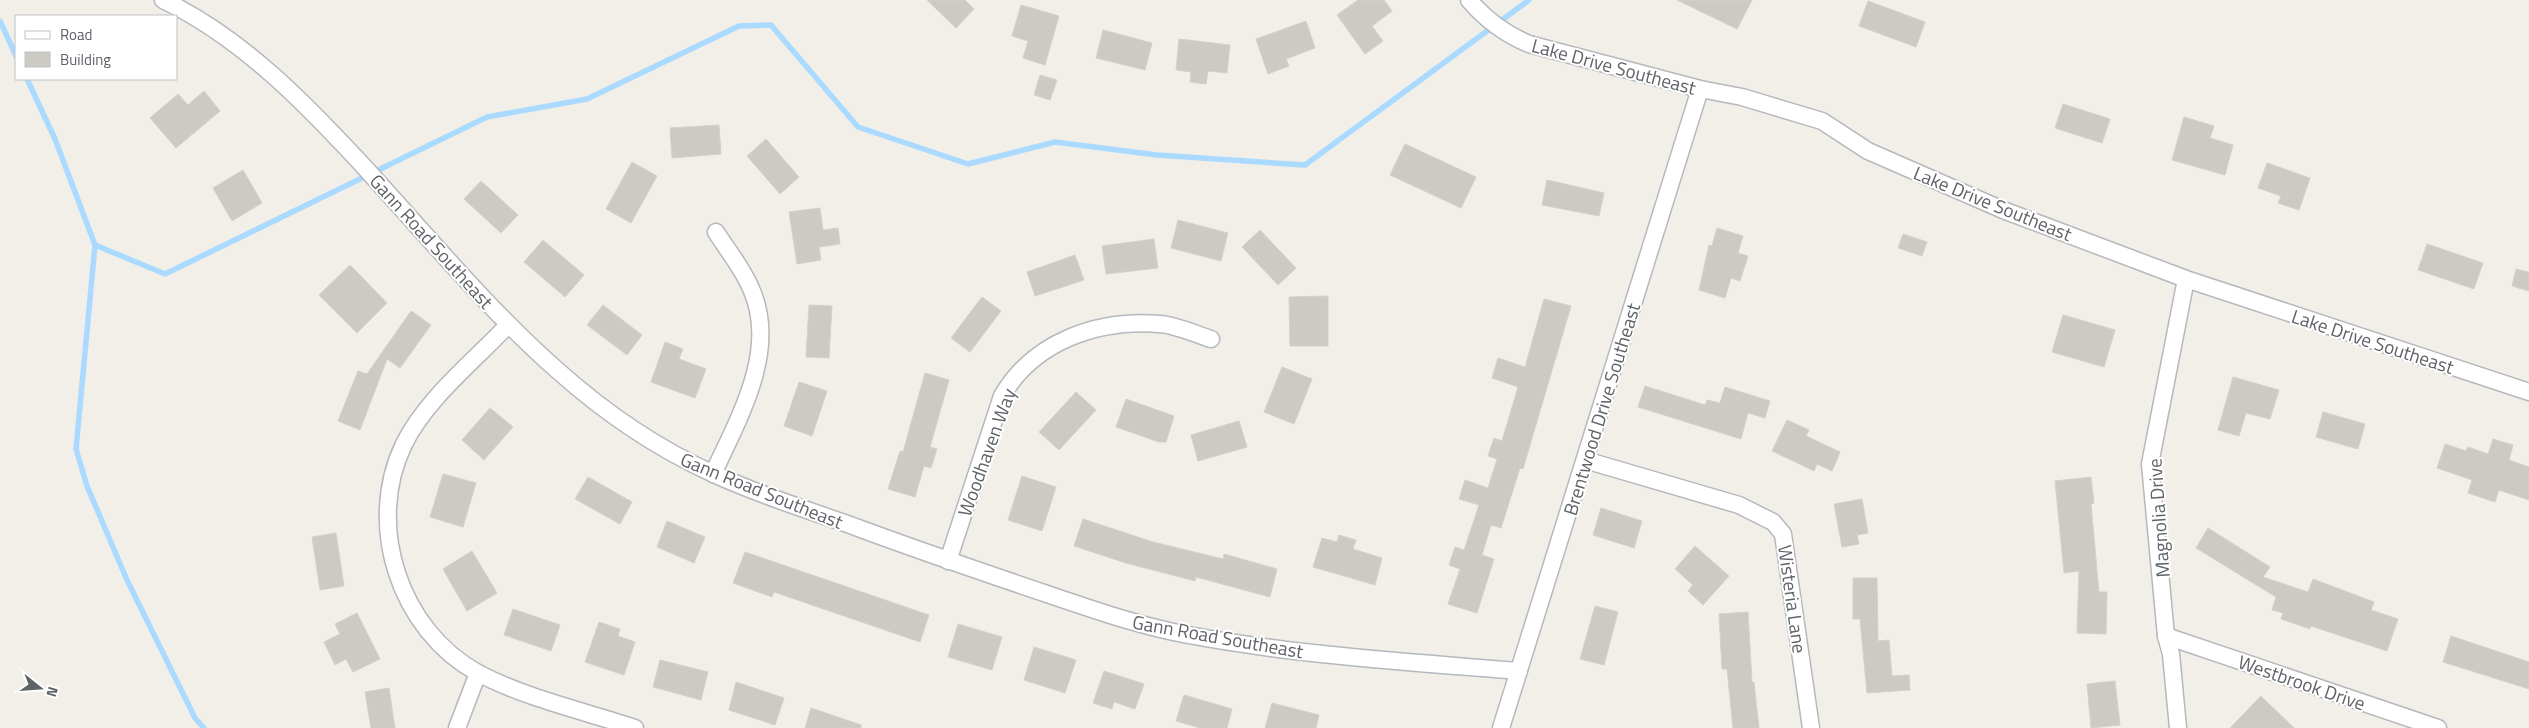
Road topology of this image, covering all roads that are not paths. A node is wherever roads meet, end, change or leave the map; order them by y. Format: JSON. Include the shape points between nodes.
{"nodes":[{"id":1,"x":163,"y":0,"type":"edge"},
{"id":2,"x":1469,"y":0,"type":"edge"},
{"id":3,"x":1700,"y":89,"type":"junction"},
{"id":4,"x":716,"y":232,"type":"dead end"},
{"id":5,"x":2186,"y":279,"type":"junction"},
{"id":6,"x":508,"y":325,"type":"junction"},
{"id":7,"x":1211,"y":339,"type":"dead end"},
{"id":8,"x":2529,"y":392,"type":"edge"},
{"id":9,"x":1585,"y":460,"type":"junction"},
{"id":10,"x":713,"y":474,"type":"junction"},
{"id":11,"x":948,"y":561,"type":"junction"},
{"id":12,"x":2166,"y":636,"type":"junction"},
{"id":13,"x":1519,"y":671,"type":"junction"},
{"id":14,"x":478,"y":673,"type":"junction"},
{"id":15,"x":457,"y":728,"type":"edge"},
{"id":16,"x":635,"y":728,"type":"edge"},
{"id":17,"x":1501,"y":728,"type":"edge"},
{"id":18,"x":1811,"y":728,"type":"edge"},
{"id":19,"x":2178,"y":728,"type":"edge"},
{"id":20,"x":2438,"y":728,"type":"edge"}],
"edges":[{"from":1,"to":6,"type":"street","name":"Gann Road Southeast","via":[[201,21],[271,74],[324,123]]},
{"from":2,"to":3,"type":"street","name":"Lake Drive Southeast","via":[[1496,26],[1529,44]]},
{"from":3,"to":5,"type":"street","name":"Lake Drive Southeast","via":[[1742,97],[1822,121],[1868,151],[2003,210]]},
{"from":3,"to":9,"type":"street","name":"Brentwood Drive Southeast"},
{"from":4,"to":10,"type":"street","via":[[752,290],[762,342],[749,390]]},
{"from":5,"to":8,"type":"street","name":"Lake Drive Southeast"},
{"from":5,"to":12,"type":"street","name":"Magnolia Drive","via":[[2150,464]]},
{"from":6,"to":10,"type":"street","name":"Gann Road Southeast","via":[[558,371],[624,424]]},
{"from":6,"to":14,"type":"street","via":[[420,419],[396,464],[388,505],[389,546],[402,590],[437,640]]},
{"from":7,"to":11,"type":"street","name":"Woodhaven Way","via":[[1161,324],[1125,325],[1062,339],[1027,363],[1002,396]]},
{"from":9,"to":13,"type":"street","name":"Brentwood Drive Southeast"},
{"from":9,"to":18,"type":"street","name":"Wisteria Lane","via":[[1739,505],[1773,522],[1783,534]]},
{"from":10,"to":11,"type":"street","name":"Gann Road Southeast"},
{"from":11,"to":13,"type":"street","name":"Gann Road Southeast","via":[[1126,620],[1180,633],[1342,656]]},
{"from":12,"to":19,"type":"street","name":"Magnolia Drive","via":[[2171,654]]},
{"from":12,"to":20,"type":"street","name":"Westbrook Drive"},
{"from":13,"to":17,"type":"street","name":"Brentwood Drive Southeast"},
{"from":14,"to":15,"type":"street"},
{"from":14,"to":16,"type":"street"}]}
